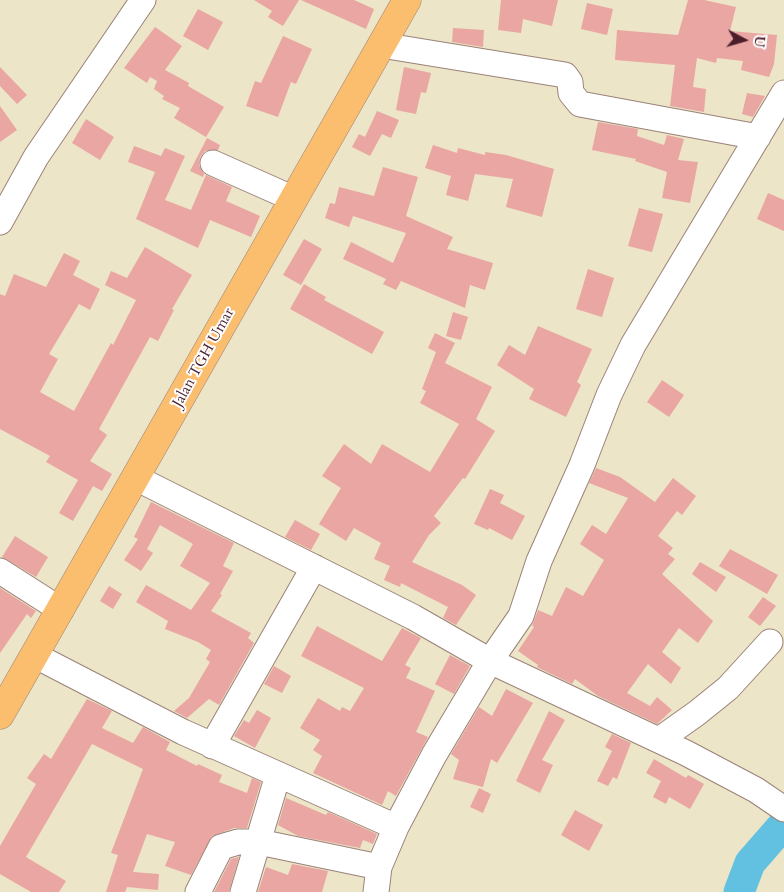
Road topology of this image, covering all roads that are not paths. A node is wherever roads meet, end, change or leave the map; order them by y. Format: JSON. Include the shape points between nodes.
{"nodes":[{"id":1,"x":143,"y":0,"type":"edge"},
{"id":2,"x":407,"y":0,"type":"edge"},
{"id":3,"x":381,"y":45,"type":"junction"},
{"id":4,"x":784,"y":94,"type":"edge"},
{"id":5,"x":758,"y":137,"type":"junction"},
{"id":6,"x":213,"y":163,"type":"dead end"},
{"id":7,"x":294,"y":199,"type":"junction"},
{"id":8,"x":0,"y":222,"type":"edge"},
{"id":9,"x":136,"y":478,"type":"junction"},
{"id":10,"x":314,"y":568,"type":"junction"},
{"id":11,"x":0,"y":571,"type":"edge"},
{"id":12,"x":61,"y":610,"type":"junction"},
{"id":13,"x":770,"y":642,"type":"dead end"},
{"id":14,"x":34,"y":655,"type":"junction"},
{"id":15,"x":490,"y":661,"type":"junction"},
{"id":16,"x":0,"y":715,"type":"edge"},
{"id":17,"x":659,"y":740,"type":"junction"},
{"id":18,"x":212,"y":746,"type":"junction"},
{"id":19,"x":278,"y":775,"type":"junction"},
{"id":20,"x":784,"y":809,"type":"edge"},
{"id":21,"x":396,"y":827,"type":"junction"},
{"id":22,"x":259,"y":842,"type":"junction"},
{"id":23,"x":379,"y":867,"type":"junction"},
{"id":24,"x":198,"y":892,"type":"edge"},
{"id":25,"x":243,"y":892,"type":"edge"},
{"id":26,"x":376,"y":892,"type":"edge"}],
"edges":[{"from":1,"to":8,"type":"street","via":[[36,157]]},
{"from":2,"to":3,"type":"main road","name":"Jalan TGH Umar"},
{"from":3,"to":5,"type":"street","via":[[565,75],[570,82],[571,93],[580,104]]},
{"from":3,"to":7,"type":"main road","name":"Jalan TGH Umar"},
{"from":4,"to":5,"type":"street"},
{"from":5,"to":15,"type":"street","via":[[633,345],[539,561],[521,616]]},
{"from":6,"to":7,"type":"street"},
{"from":7,"to":9,"type":"main road","name":"Jalan TGH Umar"},
{"from":9,"to":10,"type":"street"},
{"from":9,"to":12,"type":"main road","name":"Jalan TGH Umar"},
{"from":10,"to":15,"type":"street"},
{"from":10,"to":18,"type":"street"},
{"from":11,"to":12,"type":"street"},
{"from":12,"to":14,"type":"main road","name":"Jalan TGH Umar"},
{"from":13,"to":17,"type":"street","via":[[728,688]]},
{"from":14,"to":16,"type":"main road","name":"Jalan TGH Umar"},
{"from":14,"to":18,"type":"street"},
{"from":15,"to":17,"type":"street"},
{"from":15,"to":21,"type":"street"},
{"from":17,"to":20,"type":"street","via":[[756,790]]},
{"from":18,"to":19,"type":"street"},
{"from":19,"to":21,"type":"street"},
{"from":19,"to":22,"type":"street"},
{"from":21,"to":23,"type":"street"},
{"from":22,"to":23,"type":"street"},
{"from":22,"to":24,"type":"street","via":[[238,842],[221,847]]},
{"from":22,"to":25,"type":"street"},
{"from":23,"to":26,"type":"street"}]}
